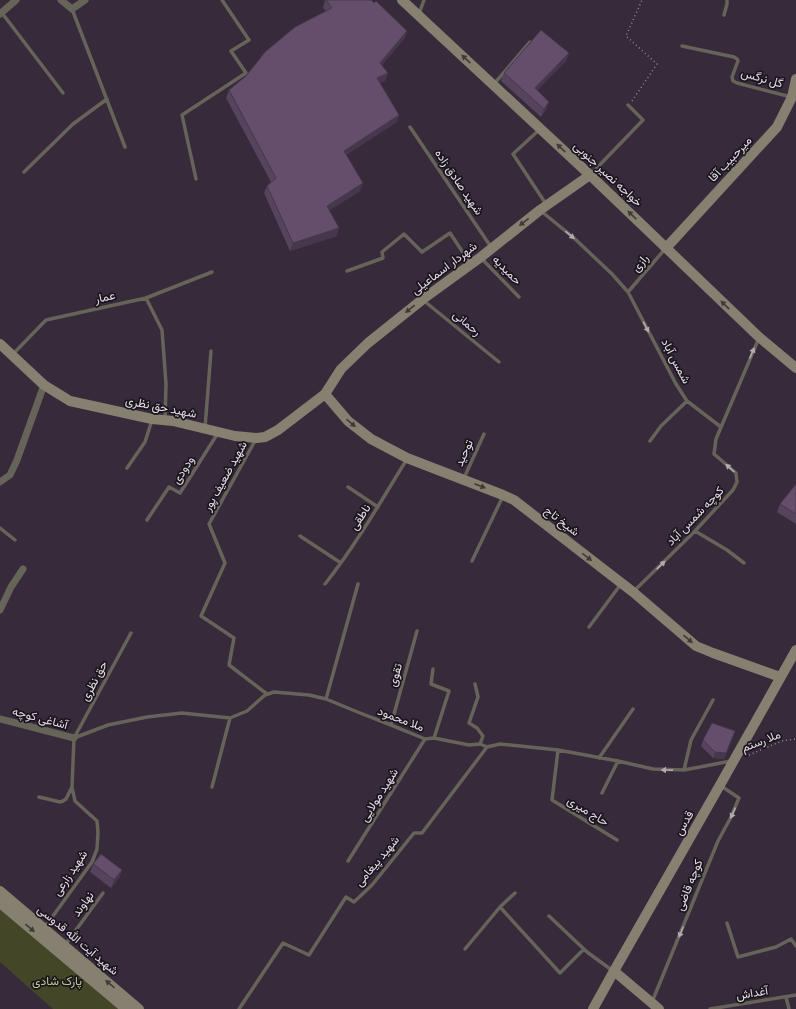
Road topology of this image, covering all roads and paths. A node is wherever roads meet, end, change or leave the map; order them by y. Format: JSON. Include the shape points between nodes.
{"nodes":[{"id":1,"x":16,"y":0,"type":"edge"},
{"id":2,"x":61,"y":0,"type":"edge"},
{"id":3,"x":85,"y":0,"type":"edge"},
{"id":4,"x":222,"y":0,"type":"edge"},
{"id":5,"x":402,"y":0,"type":"edge"},
{"id":6,"x":424,"y":0,"type":"edge"},
{"id":7,"x":642,"y":0,"type":"edge"},
{"id":8,"x":726,"y":0,"type":"edge"},
{"id":9,"x":72,"y":9,"type":"junction"},
{"id":10,"x":1,"y":14,"type":"edge"},
{"id":11,"x":419,"y":15,"type":"junction"},
{"id":12,"x":724,"y":15,"type":"dead end"},
{"id":13,"x":530,"y":42,"type":"edge"},
{"id":14,"x":682,"y":46,"type":"dead end"},
{"id":15,"x":796,"y":79,"type":"edge"},
{"id":16,"x":494,"y":85,"type":"junction"},
{"id":17,"x":63,"y":93,"type":"dead end"},
{"id":18,"x":794,"y":98,"type":"edge"},
{"id":19,"x":106,"y":99,"type":"junction"},
{"id":20,"x":628,"y":105,"type":"joint"},
{"id":21,"x":410,"y":127,"type":"dead end"},
{"id":22,"x":540,"y":129,"type":"junction"},
{"id":23,"x":125,"y":147,"type":"dead end"},
{"id":24,"x":24,"y":172,"type":"dead end"},
{"id":25,"x":590,"y":174,"type":"junction"},
{"id":26,"x":196,"y":178,"type":"dead end"},
{"id":27,"x":543,"y":208,"type":"junction"},
{"id":28,"x":492,"y":248,"type":"junction"},
{"id":29,"x":666,"y":248,"type":"junction"},
{"id":30,"x":481,"y":257,"type":"junction"},
{"id":31,"x":470,"y":264,"type":"junction"},
{"id":32,"x":347,"y":270,"type":"dead end"},
{"id":33,"x":212,"y":272,"type":"dead end"},
{"id":34,"x":628,"y":292,"type":"junction"},
{"id":35,"x":519,"y":297,"type":"dead end"},
{"id":36,"x":146,"y":298,"type":"junction"},
{"id":37,"x":422,"y":299,"type":"junction"},
{"id":38,"x":759,"y":337,"type":"junction"},
{"id":39,"x":0,"y":344,"type":"edge"},
{"id":40,"x":211,"y":351,"type":"dead end"},
{"id":41,"x":12,"y":355,"type":"junction"},
{"id":42,"x":499,"y":362,"type":"dead end"},
{"id":43,"x":796,"y":368,"type":"edge"},
{"id":44,"x":44,"y":385,"type":"junction"},
{"id":45,"x":325,"y":394,"type":"junction"},
{"id":46,"x":687,"y":401,"type":"junction"},
{"id":47,"x":152,"y":419,"type":"junction"},
{"id":48,"x":165,"y":420,"type":"junction"},
{"id":49,"x":721,"y":427,"type":"junction"},
{"id":50,"x":205,"y":429,"type":"junction"},
{"id":51,"x":218,"y":432,"type":"junction"},
{"id":52,"x":484,"y":434,"type":"dead end"},
{"id":53,"x":257,"y":438,"type":"junction"},
{"id":54,"x":650,"y":441,"type":"dead end"},
{"id":55,"x":407,"y":458,"type":"junction"},
{"id":56,"x":127,"y":468,"type":"dead end"},
{"id":57,"x":463,"y":479,"type":"junction"},
{"id":58,"x":0,"y":482,"type":"edge"},
{"id":59,"x":348,"y":487,"type":"dead end"},
{"id":60,"x":503,"y":495,"type":"junction"},
{"id":61,"x":378,"y":507,"type":"junction"},
{"id":62,"x":147,"y":520,"type":"dead end"},
{"id":63,"x":0,"y":528,"type":"edge"},
{"id":64,"x":695,"y":532,"type":"junction"},
{"id":65,"x":300,"y":536,"type":"dead end"},
{"id":66,"x":15,"y":540,"type":"dead end"},
{"id":67,"x":472,"y":561,"type":"dead end"},
{"id":68,"x":341,"y":563,"type":"junction"},
{"id":69,"x":744,"y":563,"type":"dead end"},
{"id":70,"x":23,"y":569,"type":"dead end"},
{"id":71,"x":622,"y":583,"type":"junction"},
{"id":72,"x":325,"y":584,"type":"dead end"},
{"id":73,"x":358,"y":584,"type":"dead end"},
{"id":74,"x":633,"y":592,"type":"junction"},
{"id":75,"x":0,"y":610,"type":"edge"},
{"id":76,"x":589,"y":627,"type":"dead end"},
{"id":77,"x":417,"y":631,"type":"dead end"},
{"id":78,"x":131,"y":632,"type":"dead end"},
{"id":79,"x":796,"y":650,"type":"edge"},
{"id":80,"x":433,"y":668,"type":"dead end"},
{"id":81,"x":780,"y":677,"type":"junction"},
{"id":82,"x":475,"y":684,"type":"dead end"},
{"id":83,"x":267,"y":694,"type":"junction"},
{"id":84,"x":326,"y":699,"type":"junction"},
{"id":85,"x":713,"y":700,"type":"dead end"},
{"id":86,"x":633,"y":709,"type":"dead end"},
{"id":87,"x":230,"y":718,"type":"junction"},
{"id":88,"x":0,"y":719,"type":"edge"},
{"id":89,"x":391,"y":725,"type":"junction"},
{"id":90,"x":74,"y":738,"type":"junction"},
{"id":91,"x":434,"y":738,"type":"junction"},
{"id":92,"x":425,"y":739,"type":"junction"},
{"id":93,"x":796,"y":739,"type":"edge"},
{"id":94,"x":480,"y":744,"type":"junction"},
{"id":95,"x":487,"y":747,"type":"junction"},
{"id":96,"x":558,"y":750,"type":"junction"},
{"id":97,"x":599,"y":758,"type":"junction"},
{"id":98,"x":618,"y":761,"type":"junction"},
{"id":99,"x":734,"y":761,"type":"junction"},
{"id":100,"x":684,"y":770,"type":"junction"},
{"id":101,"x":720,"y":785,"type":"junction"},
{"id":102,"x":72,"y":787,"type":"junction"},
{"id":103,"x":212,"y":787,"type":"dead end"},
{"id":104,"x":602,"y":793,"type":"dead end"},
{"id":105,"x":39,"y":797,"type":"dead end"},
{"id":106,"x":617,"y":840,"type":"dead end"},
{"id":107,"x":348,"y":861,"type":"dead end"},
{"id":108,"x":0,"y":891,"type":"edge"},
{"id":109,"x":103,"y":893,"type":"dead end"},
{"id":110,"x":515,"y":893,"type":"dead end"},
{"id":111,"x":0,"y":903,"type":"edge"},
{"id":112,"x":500,"y":907,"type":"junction"},
{"id":113,"x":549,"y":916,"type":"dead end"},
{"id":114,"x":727,"y":923,"type":"dead end"},
{"id":115,"x":44,"y":928,"type":"junction"},
{"id":116,"x":65,"y":946,"type":"junction"},
{"id":117,"x":796,"y":946,"type":"edge"},
{"id":118,"x":465,"y":949,"type":"dead end"},
{"id":119,"x":584,"y":949,"type":"junction"},
{"id":120,"x":614,"y":971,"type":"junction"},
{"id":121,"x":796,"y":995,"type":"edge"},
{"id":122,"x":786,"y":997,"type":"junction"},
{"id":123,"x":655,"y":1006,"type":"edge"},
{"id":124,"x":126,"y":1009,"type":"edge"},
{"id":125,"x":139,"y":1009,"type":"edge"},
{"id":126,"x":239,"y":1009,"type":"edge"},
{"id":127,"x":593,"y":1009,"type":"edge"},
{"id":128,"x":710,"y":1009,"type":"edge"},
{"id":129,"x":789,"y":1009,"type":"edge"}],
"edges":[{"from":1,"to":10,"type":"street"},
{"from":2,"to":9,"type":"street"},
{"from":3,"to":9,"type":"street"},
{"from":4,"to":26,"type":"lane","via":[[249,40],[231,51],[246,72],[182,115]]},
{"from":5,"to":11,"type":"street","name":"خواجه نصیر جنوبی"},
{"from":6,"to":11,"type":"lane"},
{"from":7,"to":20,"type":"path","via":[[626,36],[657,64]]},
{"from":8,"to":12,"type":"lane"},
{"from":9,"to":19,"type":"lane"},
{"from":10,"to":17,"type":"lane"},
{"from":16,"to":11,"type":"street","name":"خواجه نصیر جنوبی","one_way":true},
{"from":13,"to":16,"type":"lane"},
{"from":14,"to":18,"type":"lane","name":"گل نرگس","via":[[734,57],[738,61],[732,77],[737,83]]},
{"from":15,"to":18,"type":"street","name":"میرحبیب آقا"},
{"from":16,"to":22,"type":"street","name":"خواجه نصیر جنوبی"},
{"from":18,"to":29,"type":"street","name":"میرحبیب آقا","via":[[777,127]]},
{"from":19,"to":23,"type":"lane"},
{"from":19,"to":24,"type":"lane","via":[[73,124]]},
{"from":20,"to":25,"type":"lane","via":[[643,120]]},
{"from":21,"to":28,"type":"lane","name":"شهید صادق زاده"},
{"from":25,"to":22,"type":"street","name":"خواجه نصیر جنوبی","one_way":true},
{"from":22,"to":27,"type":"lane","name":"شمس آباد","via":[[513,154]]},
{"from":25,"to":27,"type":"street","name":"شهردار اسماعیلی"},
{"from":29,"to":25,"type":"street","name":"خواجه نصیر جنوبی","one_way":true},
{"from":27,"to":28,"type":"street","name":"شهردار اسماعیلی","one_way":true},
{"from":27,"to":34,"type":"lane","name":"شمس آباد","one_way":true},
{"from":28,"to":30,"type":"street","name":"شهردار اسماعیلی"},
{"from":29,"to":34,"type":"lane","name":"رازی"},
{"from":38,"to":29,"type":"street","name":"خواجه نصیر جنوبی","one_way":true},
{"from":30,"to":31,"type":"street","name":"شهردار اسماعیلی"},
{"from":30,"to":35,"type":"lane","name":"حمیدیه"},
{"from":31,"to":32,"type":"lane","via":[[450,233],[422,252],[404,234],[382,252],[383,258]]},
{"from":31,"to":37,"type":"street","name":"شهردار اسماعیلی"},
{"from":33,"to":36,"type":"lane","name":"عمار"},
{"from":34,"to":46,"type":"lane","name":"شمس آباد","one_way":true},
{"from":36,"to":41,"type":"lane","name":"عمار","via":[[46,320]]},
{"from":36,"to":48,"type":"lane","via":[[162,330],[166,384]]},
{"from":37,"to":42,"type":"lane","name":"رحمانی"},
{"from":37,"to":45,"type":"street","name":"شهردار اسماعیلی","one_way":true,"via":[[368,343],[341,369]]},
{"from":38,"to":43,"type":"street","name":"خواجه نصیر جنوبی"},
{"from":49,"to":38,"type":"lane","name":"کوچه شمس آباد","one_way":true},
{"from":39,"to":41,"type":"street","name":"شهید حق نظری"},
{"from":40,"to":50,"type":"lane"},
{"from":41,"to":44,"type":"street","name":"شهید حق نظری"},
{"from":44,"to":47,"type":"street","name":"شهید حق نظری","via":[[70,401]]},
{"from":44,"to":58,"type":"street","via":[[17,460],[10,474]]},
{"from":45,"to":53,"type":"street","name":"شهید حق نظری","via":[[278,430]]},
{"from":45,"to":55,"type":"street","name":"شیخ تاج","one_way":true,"via":[[354,426],[371,439]]},
{"from":46,"to":49,"type":"lane","name":"شمس آباد"},
{"from":46,"to":54,"type":"lane","via":[[661,426]]},
{"from":47,"to":48,"type":"street","name":"شهید حق نظری"},
{"from":47,"to":56,"type":"lane","via":[[145,442]]},
{"from":48,"to":50,"type":"street","name":"شهید حق نظری"},
{"from":64,"to":49,"type":"lane","name":"کوچه شمس آباد","one_way":true,"via":[[733,490],[737,482],[736,474],[714,454]]},
{"from":50,"to":51,"type":"street","name":"شهید حق نظری"},
{"from":51,"to":53,"type":"street","name":"شهید حق نظری"},
{"from":51,"to":62,"type":"lane","name":"ودودی","via":[[180,493],[169,487]]},
{"from":52,"to":57,"type":"lane","name":"توحید"},
{"from":53,"to":83,"type":"lane","name":"شهید ضعیف پور","via":[[210,524],[225,563],[201,616],[234,638],[229,665]]},
{"from":55,"to":57,"type":"street","name":"شیخ تاج"},
{"from":55,"to":61,"type":"lane","name":"ناطقی"},
{"from":57,"to":60,"type":"street","name":"شیخ تاج","one_way":true},
{"from":59,"to":61,"type":"lane"},
{"from":60,"to":67,"type":"lane"},
{"from":60,"to":71,"type":"street","name":"شیخ تاج","one_way":true,"via":[[514,500]]},
{"from":61,"to":68,"type":"lane","name":"ناطقی"},
{"from":63,"to":66,"type":"lane"},
{"from":64,"to":69,"type":"lane"},
{"from":74,"to":64,"type":"lane","name":"کوچه شمس آباد","one_way":true},
{"from":65,"to":68,"type":"lane"},
{"from":68,"to":72,"type":"lane","name":"ناطقی"},
{"from":70,"to":75,"type":"street"},
{"from":71,"to":74,"type":"street","name":"شیخ تاج"},
{"from":71,"to":76,"type":"lane"},
{"from":73,"to":84,"type":"lane"},
{"from":74,"to":81,"type":"street","name":"شیخ تاج","one_way":true,"via":[[696,646]]},
{"from":77,"to":89,"type":"lane","name":"تقوی"},
{"from":78,"to":90,"type":"lane","name":"حق نظری"},
{"from":79,"to":81,"type":"street","name":"قدس"},
{"from":80,"to":91,"type":"lane","via":[[431,684],[449,691]]},
{"from":81,"to":99,"type":"street","name":"قدس"},
{"from":82,"to":94,"type":"lane","via":[[478,697],[470,723],[483,736]]},
{"from":83,"to":84,"type":"lane","name":"ملا محمود","via":[[288,693]]},
{"from":83,"to":87,"type":"lane","via":[[247,711]]},
{"from":84,"to":89,"type":"lane","name":"ملا محمود"},
{"from":85,"to":100,"type":"lane","via":[[691,740]]},
{"from":86,"to":97,"type":"lane"},
{"from":87,"to":90,"type":"lane","via":[[182,713],[108,725]]},
{"from":87,"to":103,"type":"lane"},
{"from":88,"to":90,"type":"street","name":"آشاغی کوچه"},
{"from":89,"to":92,"type":"lane","name":"ملا محمود"},
{"from":90,"to":102,"type":"lane","name":"شهید زارعی"},
{"from":91,"to":92,"type":"lane","name":"ملا محمود"},
{"from":91,"to":94,"type":"lane","name":"ملا محمود","via":[[469,745]]},
{"from":92,"to":107,"type":"lane","name":"شهید مولایی"},
{"from":93,"to":99,"type":"path","name":"ملا رستم","via":[[782,741]]},
{"from":94,"to":95,"type":"lane","name":"ملا محمود"},
{"from":95,"to":96,"type":"lane","name":"ملا محمود","via":[[500,744]]},
{"from":95,"to":126,"type":"lane","name":"شهید پیغامی","via":[[422,833],[414,833],[372,885],[354,902],[346,897],[309,955],[283,943]]},
{"from":96,"to":97,"type":"lane","name":"ملا محمود"},
{"from":96,"to":106,"type":"lane","name":"حاج میری","via":[[552,800]]},
{"from":97,"to":98,"type":"lane","name":"ملا محمود"},
{"from":100,"to":98,"type":"lane","name":"ملا محمود","one_way":true,"via":[[653,769]]},
{"from":98,"to":104,"type":"lane"},
{"from":99,"to":100,"type":"lane","name":"ملا محمود"},
{"from":99,"to":101,"type":"street","name":"قدس"},
{"from":101,"to":120,"type":"street","name":"قدس"},
{"from":101,"to":123,"type":"lane","name":"کوچه قاضی","one_way":true,"via":[[739,798],[718,841]]},
{"from":102,"to":105,"type":"lane","via":[[64,801]]},
{"from":102,"to":115,"type":"lane","name":"شهید زارعی","via":[[75,800],[97,821],[97,849],[92,862]]},
{"from":108,"to":115,"type":"street","name":"شهید آیت الله قدوسی"},
{"from":109,"to":116,"type":"lane","name":"نهاوند"},
{"from":110,"to":112,"type":"lane"},
{"from":111,"to":124,"type":"street","name":"شهید آیت الله قدوسی","one_way":true},
{"from":112,"to":118,"type":"lane"},
{"from":112,"to":119,"type":"lane","via":[[560,972]]},
{"from":113,"to":119,"type":"lane"},
{"from":114,"to":117,"type":"lane","via":[[738,958],[776,948],[791,939]]},
{"from":115,"to":116,"type":"street","name":"شهید آیت الله قدوسی"},
{"from":125,"to":116,"type":"street","name":"شهید آیت الله قدوسی","one_way":true},
{"from":119,"to":120,"type":"lane"},
{"from":120,"to":123,"type":"street"},
{"from":120,"to":127,"type":"street","name":"قدس"},
{"from":121,"to":122,"type":"lane","name":"آغداش"},
{"from":122,"to":128,"type":"lane","name":"آغداش"},
{"from":122,"to":129,"type":"lane"}]}
